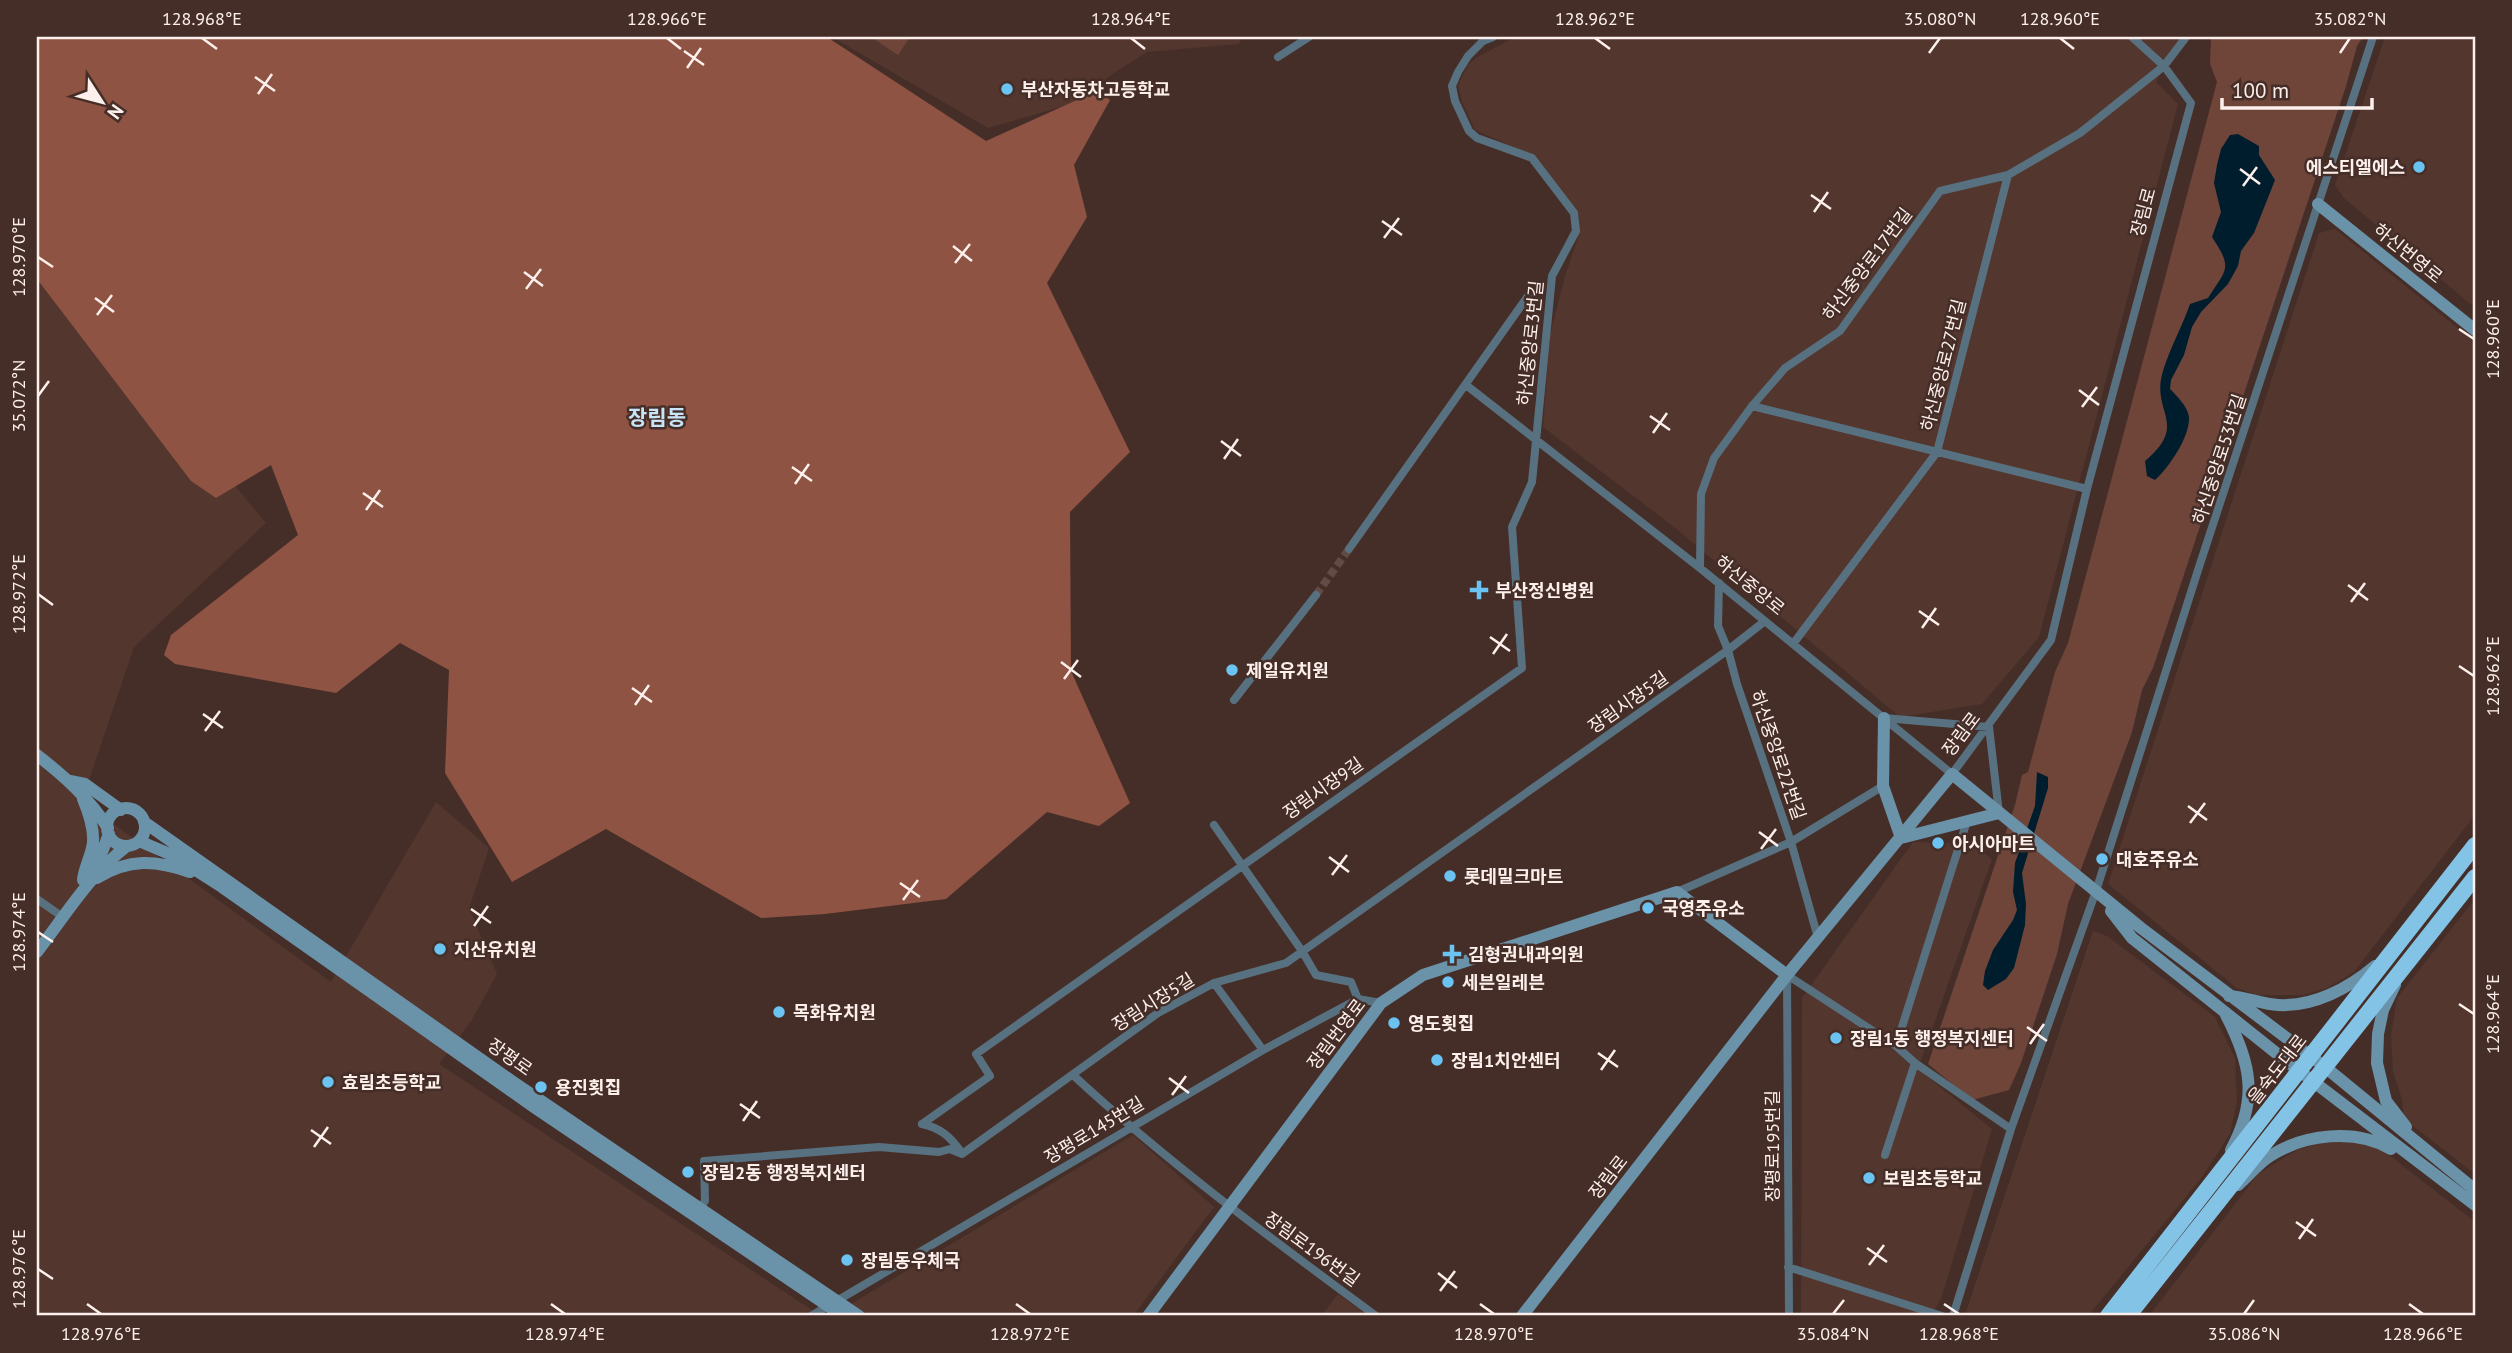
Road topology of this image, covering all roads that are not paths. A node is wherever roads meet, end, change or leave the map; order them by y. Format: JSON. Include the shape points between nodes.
{"nodes":[{"id":1,"x":1309,"y":37,"type":"edge"},
{"id":2,"x":1493,"y":37,"type":"edge"},
{"id":3,"x":2132,"y":37,"type":"edge"},
{"id":4,"x":2186,"y":37,"type":"edge"},
{"id":5,"x":2373,"y":37,"type":"edge"},
{"id":6,"x":1278,"y":57,"type":"dead end"},
{"id":7,"x":2164,"y":66,"type":"junction"},
{"id":8,"x":2008,"y":175,"type":"junction"},
{"id":9,"x":2318,"y":204,"type":"junction"},
{"id":10,"x":1535,"y":286,"type":"dead end"},
{"id":11,"x":2475,"y":330,"type":"edge"},
{"id":12,"x":1466,"y":385,"type":"junction"},
{"id":13,"x":1752,"y":406,"type":"junction"},
{"id":14,"x":1537,"y":440,"type":"junction"},
{"id":15,"x":1937,"y":452,"type":"junction"},
{"id":16,"x":2087,"y":489,"type":"junction"},
{"id":17,"x":1349,"y":549,"type":"tunnel mouth"},
{"id":18,"x":1700,"y":568,"type":"junction"},
{"id":19,"x":1719,"y":583,"type":"junction"},
{"id":20,"x":1316,"y":596,"type":"tunnel mouth"},
{"id":21,"x":1765,"y":621,"type":"junction"},
{"id":22,"x":1793,"y":644,"type":"junction"},
{"id":23,"x":1728,"y":650,"type":"junction"},
{"id":24,"x":1234,"y":700,"type":"dead end"},
{"id":25,"x":1884,"y":718,"type":"junction"},
{"id":26,"x":1989,"y":727,"type":"junction"},
{"id":27,"x":37,"y":755,"type":"edge"},
{"id":28,"x":1952,"y":774,"type":"junction"},
{"id":29,"x":70,"y":781,"type":"junction"},
{"id":30,"x":1884,"y":786,"type":"junction"},
{"id":31,"x":81,"y":796,"type":"junction"},
{"id":32,"x":121,"y":810,"type":"junction"},
{"id":33,"x":2003,"y":816,"type":"junction"},
{"id":34,"x":1967,"y":821,"type":"junction"},
{"id":35,"x":144,"y":822,"type":"junction"},
{"id":36,"x":1214,"y":825,"type":"dead end"},
{"id":37,"x":108,"y":831,"type":"junction"},
{"id":38,"x":1900,"y":838,"type":"junction"},
{"id":39,"x":1791,"y":842,"type":"junction"},
{"id":40,"x":133,"y":844,"type":"junction"},
{"id":41,"x":2475,"y":845,"type":"edge"},
{"id":42,"x":1241,"y":864,"type":"junction"},
{"id":43,"x":201,"y":874,"type":"junction"},
{"id":44,"x":2475,"y":877,"type":"edge"},
{"id":45,"x":85,"y":882,"type":"junction"},
{"id":46,"x":2093,"y":888,"type":"junction"},
{"id":47,"x":1677,"y":892,"type":"junction"},
{"id":48,"x":37,"y":900,"type":"edge"},
{"id":49,"x":57,"y":913,"type":"junction"},
{"id":50,"x":1818,"y":938,"type":"junction"},
{"id":51,"x":37,"y":939,"type":"edge"},
{"id":52,"x":1302,"y":951,"type":"junction"},
{"id":53,"x":37,"y":952,"type":"edge"},
{"id":54,"x":2389,"y":955,"type":"junction"},
{"id":55,"x":327,"y":957,"type":"junction"},
{"id":56,"x":2401,"y":971,"type":"junction"},
{"id":57,"x":1787,"y":975,"type":"junction"},
{"id":58,"x":1214,"y":983,"type":"junction"},
{"id":59,"x":2229,"y":996,"type":"junction"},
{"id":60,"x":1358,"y":999,"type":"junction"},
{"id":61,"x":1381,"y":1003,"type":"junction"},
{"id":62,"x":2224,"y":1012,"type":"junction"},
{"id":63,"x":1896,"y":1046,"type":"junction"},
{"id":64,"x":1263,"y":1050,"type":"junction"},
{"id":65,"x":2318,"y":1062,"type":"junction"},
{"id":66,"x":1916,"y":1063,"type":"junction"},
{"id":67,"x":2300,"y":1071,"type":"junction"},
{"id":68,"x":1073,"y":1075,"type":"junction"},
{"id":69,"x":2314,"y":1082,"type":"junction"},
{"id":70,"x":1129,"y":1127,"type":"junction"},
{"id":71,"x":2011,"y":1129,"type":"junction"},
{"id":72,"x":2416,"y":1141,"type":"junction"},
{"id":73,"x":2406,"y":1152,"type":"junction"},
{"id":74,"x":962,"y":1154,"type":"junction"},
{"id":75,"x":1885,"y":1155,"type":"dead end"},
{"id":76,"x":2218,"y":1175,"type":"junction"},
{"id":77,"x":2475,"y":1190,"type":"edge"},
{"id":78,"x":2221,"y":1199,"type":"junction"},
{"id":79,"x":2475,"y":1205,"type":"edge"},
{"id":80,"x":1229,"y":1208,"type":"junction"},
{"id":81,"x":697,"y":1212,"type":"junction"},
{"id":82,"x":1788,"y":1267,"type":"junction"},
{"id":83,"x":833,"y":1304,"type":"junction"},
{"id":84,"x":811,"y":1316,"type":"edge"},
{"id":85,"x":843,"y":1316,"type":"edge"},
{"id":86,"x":859,"y":1316,"type":"edge"},
{"id":87,"x":1148,"y":1316,"type":"edge"},
{"id":88,"x":1376,"y":1316,"type":"edge"},
{"id":89,"x":1522,"y":1316,"type":"edge"},
{"id":90,"x":1788,"y":1316,"type":"edge"},
{"id":91,"x":1942,"y":1316,"type":"edge"},
{"id":92,"x":1953,"y":1316,"type":"edge"},
{"id":93,"x":2108,"y":1316,"type":"edge"},
{"id":94,"x":2128,"y":1316,"type":"edge"}],
"edges":[{"from":1,"to":6,"type":"street"},
{"from":2,"to":14,"type":"street","name":"하신중앙로3번길","via":[[1483,41],[1458,72],[1452,86],[1455,101],[1469,131],[1532,158],[1574,213],[1576,232],[1552,276]]},
{"from":3,"to":7,"type":"street"},
{"from":4,"to":7,"type":"street","name":"하신중앙로17번길"},
{"from":5,"to":9,"type":"street","name":"하신중앙로53번길"},
{"from":7,"to":8,"type":"street","name":"하신중앙로17번길","via":[[2080,133]]},
{"from":7,"to":16,"type":"street","name":"장림로","via":[[2191,103]]},
{"from":8,"to":13,"type":"street","name":"하신중앙로17번길","via":[[1940,191],[1840,331],[1785,368]]},
{"from":8,"to":15,"type":"street","name":"하신중앙로27번길"},
{"from":9,"to":11,"type":"street","name":"하신번영로"},
{"from":9,"to":46,"type":"street","name":"하신중앙로53번길"},
{"from":10,"to":12,"type":"street"},
{"from":12,"to":14,"type":"street","name":"하신중앙로"},
{"from":12,"to":17,"type":"street"},
{"from":13,"to":15,"type":"street"},
{"from":13,"to":18,"type":"street","name":"하신중앙로17번길","via":[[1714,458],[1701,494]]},
{"from":14,"to":18,"type":"street","name":"하신중앙로"},
{"from":14,"to":42,"type":"street","name":"장림시장9길","via":[[1532,482],[1512,527],[1522,668]]},
{"from":15,"to":16,"type":"street"},
{"from":15,"to":22,"type":"street","name":"하신중앙로27번길"},
{"from":16,"to":26,"type":"street","name":"장림로","via":[[2051,640]]},
{"from":18,"to":19,"type":"street","name":"하신중앙로"},
{"from":19,"to":21,"type":"street","name":"하신중앙로"},
{"from":19,"to":23,"type":"street","name":"하신중앙로22번길","via":[[1717,626]]},
{"from":20,"to":24,"type":"street"},
{"from":21,"to":22,"type":"street","name":"하신중앙로"},
{"from":21,"to":23,"type":"street","name":"장림시장5길"},
{"from":22,"to":25,"type":"street","name":"하신중앙로"},
{"from":23,"to":39,"type":"street","name":"하신중앙로22번길"},
{"from":23,"to":52,"type":"street","name":"장림시장5길"},
{"from":25,"to":26,"type":"street"},
{"from":25,"to":28,"type":"street","name":"하신중앙로"},
{"from":25,"to":30,"type":"street"},
{"from":26,"to":28,"type":"street","name":"장림로"},
{"from":26,"to":33,"type":"street"},
{"from":27,"to":29,"type":"street"},
{"from":28,"to":33,"type":"street","name":"하신중앙로"},
{"from":28,"to":38,"type":"street","name":"장림로"},
{"from":29,"to":31,"type":"street"},
{"from":29,"to":32,"type":"street","via":[[85,784]]},
{"from":30,"to":38,"type":"street"},
{"from":30,"to":39,"type":"street"},
{"from":31,"to":37,"type":"street"},
{"from":31,"to":45,"type":"street","via":[[93,843],[84,869]]},
{"from":32,"to":35,"type":"street","via":[[135,811]]},
{"from":32,"to":37,"type":"street","via":[[109,819]]},
{"from":33,"to":34,"type":"street"},
{"from":33,"to":46,"type":"street","name":"하신중앙로"},
{"from":34,"to":38,"type":"street"},
{"from":34,"to":63,"type":"street"},
{"from":35,"to":40,"type":"street","via":[[144,833]]},
{"from":35,"to":55,"type":"street","name":"장평로"},
{"from":36,"to":42,"type":"street"},
{"from":37,"to":40,"type":"street","via":[[115,842]]},
{"from":37,"to":45,"type":"street"},
{"from":38,"to":50,"type":"street","name":"장림로"},
{"from":39,"to":47,"type":"street"},
{"from":39,"to":50,"type":"street","name":"하신중앙로22번길"},
{"from":40,"to":43,"type":"street","name":"장평로","via":[[172,855]]},
{"from":40,"to":45,"type":"street"},
{"from":41,"to":54,"type":"highway","name":"을숙도대로"},
{"from":42,"to":52,"type":"street"},
{"from":42,"to":74,"type":"street","name":"장림시장9길","via":[[976,1054],[990,1076],[922,1124],[937,1128]]},
{"from":43,"to":45,"type":"street","via":[[147,862]]},
{"from":43,"to":55,"type":"street","name":"장평로"},
{"from":44,"to":56,"type":"highway","name":"을숙도대로"},
{"from":45,"to":49,"type":"street"},
{"from":45,"to":53,"type":"street"},
{"from":46,"to":59,"type":"street"},
{"from":46,"to":62,"type":"street","via":[[2132,938]]},
{"from":46,"to":71,"type":"street","name":"하신중앙로53번길"},
{"from":47,"to":57,"type":"street"},
{"from":47,"to":61,"type":"street","name":"장림번영로","via":[[1423,975]]},
{"from":48,"to":49,"type":"street"},
{"from":49,"to":51,"type":"street"},
{"from":50,"to":57,"type":"street","name":"장림로"},
{"from":52,"to":58,"type":"street","name":"장림시장5길","via":[[1286,963]]},
{"from":52,"to":60,"type":"street","via":[[1316,975],[1351,982]]},
{"from":54,"to":59,"type":"street","via":[[2356,982],[2304,1002],[2279,1005]]},
{"from":54,"to":65,"type":"highway","name":"을숙도대로"},
{"from":55,"to":81,"type":"street","name":"장평로"},
{"from":56,"to":65,"type":"highway","name":"을숙도대로"},
{"from":56,"to":72,"type":"street","via":[[2383,1010],[2376,1063],[2386,1101]]},
{"from":57,"to":63,"type":"street"},
{"from":57,"to":82,"type":"street","name":"장평로195번길"},
{"from":57,"to":89,"type":"street","name":"장림로"},
{"from":58,"to":64,"type":"street"},
{"from":58,"to":68,"type":"street","name":"장림시장5길","via":[[1158,1013]]},
{"from":59,"to":65,"type":"street"},
{"from":60,"to":61,"type":"street"},
{"from":60,"to":64,"type":"street","name":"장평로145번길"},
{"from":61,"to":80,"type":"street","name":"장림번영로"},
{"from":62,"to":67,"type":"street"},
{"from":62,"to":76,"type":"street","via":[[2244,1055],[2248,1099],[2243,1127]]},
{"from":63,"to":66,"type":"street"},
{"from":64,"to":70,"type":"street","name":"장평로145번길"},
{"from":65,"to":67,"type":"highway","name":"을숙도대로"},
{"from":65,"to":69,"type":"highway","name":"을숙도대로"},
{"from":65,"to":72,"type":"street"},
{"from":66,"to":71,"type":"street"},
{"from":66,"to":75,"type":"street"},
{"from":67,"to":69,"type":"street"},
{"from":67,"to":76,"type":"highway","name":"을숙도대로"},
{"from":68,"to":70,"type":"street","name":"장림로196번길"},
{"from":68,"to":74,"type":"street","name":"장림시장5길"},
{"from":69,"to":73,"type":"street"},
{"from":69,"to":78,"type":"highway","name":"을숙도대로"},
{"from":70,"to":80,"type":"street","name":"장림로196번길"},
{"from":70,"to":83,"type":"street","name":"장평로145번길"},
{"from":71,"to":92,"type":"street","name":"하신중앙로53번길"},
{"from":72,"to":77,"type":"street"},
{"from":73,"to":78,"type":"street","via":[[2364,1137],[2295,1143],[2269,1156]]},
{"from":73,"to":79,"type":"street"},
{"from":74,"to":81,"type":"street","via":[[950,1149],[879,1147],[704,1161],[705,1201]]},
{"from":76,"to":93,"type":"highway","name":"을숙도대로"},
{"from":78,"to":94,"type":"highway","name":"을숙도대로"},
{"from":80,"to":87,"type":"street","name":"장림번영로"},
{"from":80,"to":88,"type":"street","name":"장림로196번길"},
{"from":81,"to":83,"type":"street","name":"장평로"},
{"from":82,"to":90,"type":"street","name":"장평로195번길"},
{"from":82,"to":91,"type":"street"},
{"from":83,"to":84,"type":"street","name":"장평로145번길"},
{"from":83,"to":85,"type":"street","name":"장평로"},
{"from":83,"to":86,"type":"street","name":"장평로"}]}
